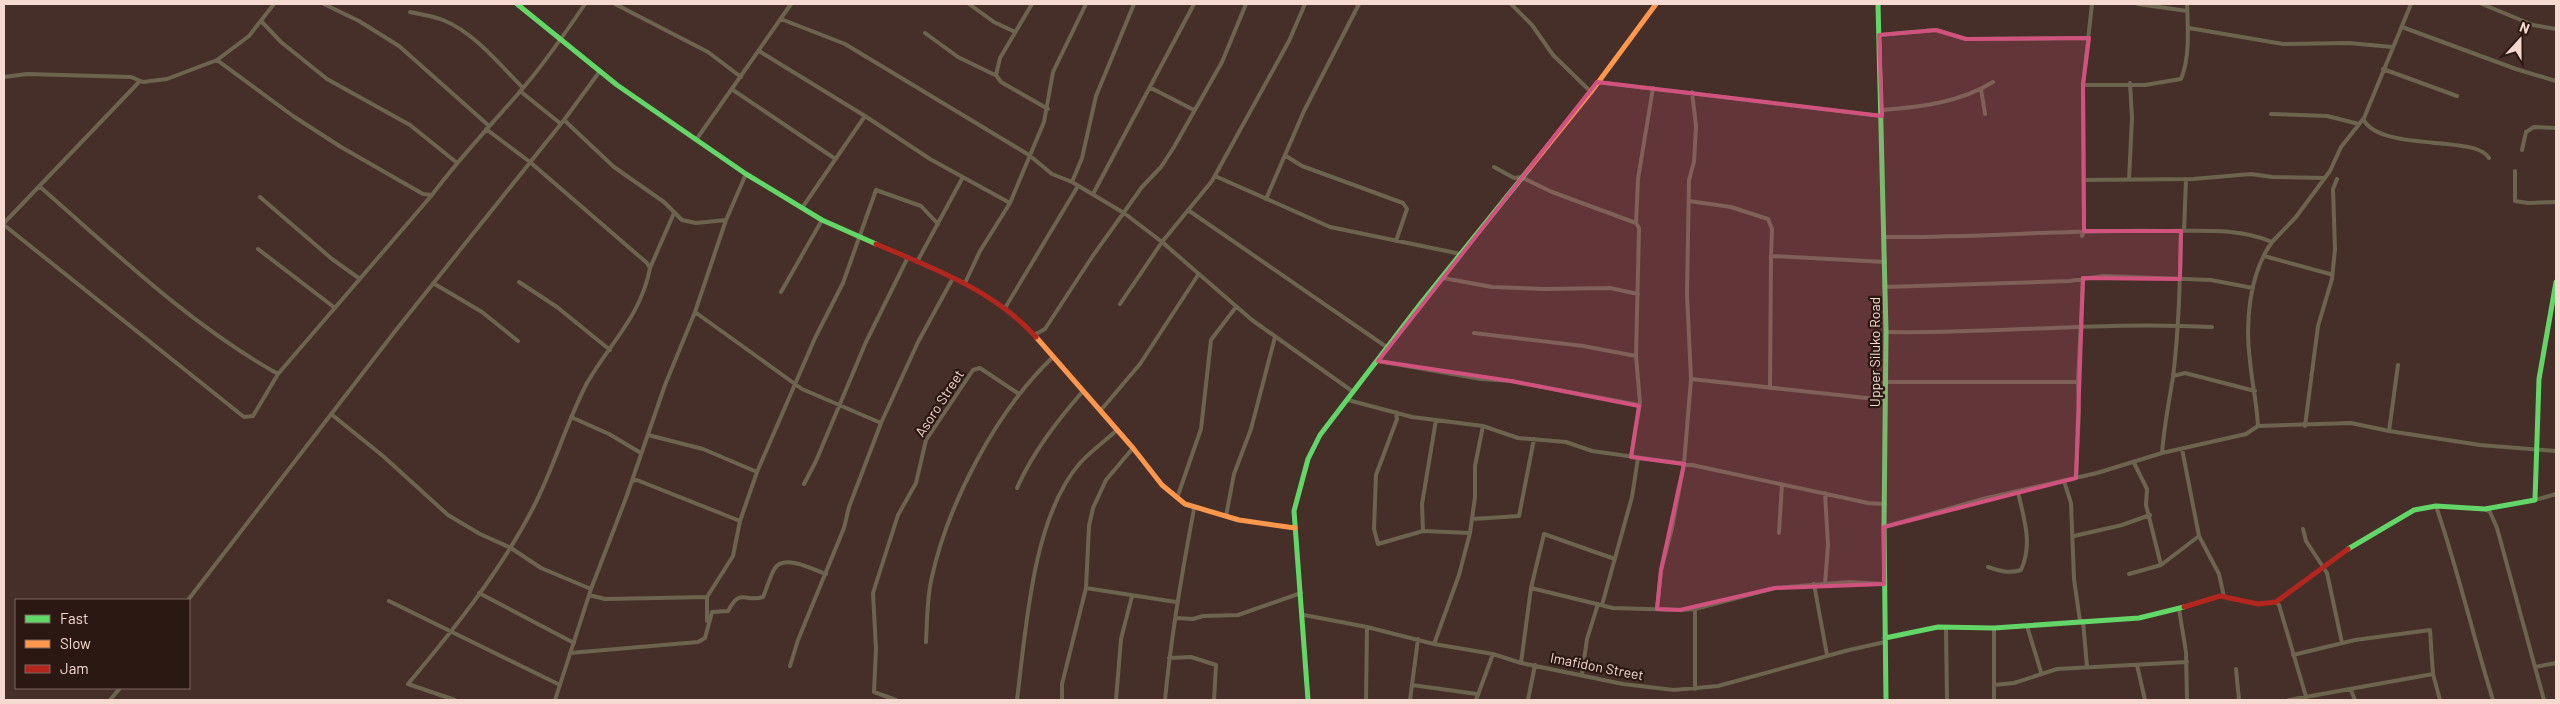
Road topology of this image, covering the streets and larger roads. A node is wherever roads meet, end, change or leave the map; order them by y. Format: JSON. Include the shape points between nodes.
{"nodes":[{"id":1,"x":274,"y":4,"type":"edge"},
{"id":2,"x":324,"y":4,"type":"edge"},
{"id":3,"x":517,"y":4,"type":"edge"},
{"id":4,"x":586,"y":4,"type":"edge"},
{"id":5,"x":615,"y":4,"type":"edge"},
{"id":6,"x":792,"y":4,"type":"edge"},
{"id":7,"x":969,"y":4,"type":"edge"},
{"id":8,"x":974,"y":4,"type":"edge"},
{"id":9,"x":1032,"y":4,"type":"edge"},
{"id":10,"x":1086,"y":4,"type":"edge"},
{"id":11,"x":1134,"y":4,"type":"edge"},
{"id":12,"x":1194,"y":4,"type":"edge"},
{"id":13,"x":1246,"y":4,"type":"edge"},
{"id":14,"x":1305,"y":4,"type":"edge"},
{"id":15,"x":1359,"y":4,"type":"edge"},
{"id":16,"x":1511,"y":4,"type":"edge"},
{"id":17,"x":1656,"y":4,"type":"edge"},
{"id":18,"x":1878,"y":4,"type":"edge"},
{"id":19,"x":2092,"y":4,"type":"edge"},
{"id":20,"x":2138,"y":4,"type":"edge"},
{"id":21,"x":2187,"y":4,"type":"edge"},
{"id":22,"x":2411,"y":4,"type":"edge"},
{"id":23,"x":2482,"y":4,"type":"edge"},
{"id":24,"x":977,"y":9,"type":"junction"},
{"id":25,"x":410,"y":12,"type":"dead end"},
{"id":26,"x":2187,"y":12,"type":"junction"},
{"id":27,"x":781,"y":19,"type":"junction"},
{"id":28,"x":262,"y":22,"type":"junction"},
{"id":29,"x":2402,"y":27,"type":"junction"},
{"id":30,"x":2188,"y":28,"type":"junction"},
{"id":31,"x":2556,"y":29,"type":"edge"},
{"id":32,"x":1015,"y":32,"type":"junction"},
{"id":33,"x":924,"y":33,"type":"dead end"},
{"id":34,"x":1879,"y":35,"type":"junction"},
{"id":35,"x":2089,"y":38,"type":"junction"},
{"id":36,"x":561,"y":40,"type":"junction"},
{"id":37,"x":2392,"y":47,"type":"junction"},
{"id":38,"x":759,"y":51,"type":"junction"},
{"id":39,"x":217,"y":60,"type":"junction"},
{"id":40,"x":2383,"y":68,"type":"junction"},
{"id":41,"x":600,"y":71,"type":"junction"},
{"id":42,"x":996,"y":75,"type":"junction"},
{"id":43,"x":4,"y":77,"type":"edge"},
{"id":44,"x":741,"y":77,"type":"junction"},
{"id":45,"x":140,"y":81,"type":"junction"},
{"id":46,"x":2556,"y":81,"type":"edge"},
{"id":47,"x":1597,"y":82,"type":"junction"},
{"id":48,"x":1993,"y":82,"type":"dead end"},
{"id":49,"x":2130,"y":83,"type":"junction"},
{"id":50,"x":2083,"y":85,"type":"junction"},
{"id":51,"x":1151,"y":88,"type":"junction"},
{"id":52,"x":1653,"y":88,"type":"junction"},
{"id":53,"x":522,"y":89,"type":"junction"},
{"id":54,"x":733,"y":90,"type":"junction"},
{"id":55,"x":1591,"y":92,"type":"junction"},
{"id":56,"x":1692,"y":92,"type":"junction"},
{"id":57,"x":2457,"y":96,"type":"dead end"},
{"id":58,"x":1048,"y":109,"type":"junction"},
{"id":59,"x":1194,"y":110,"type":"junction"},
{"id":60,"x":1881,"y":113,"type":"junction"},
{"id":61,"x":2271,"y":114,"type":"dead end"},
{"id":62,"x":865,"y":116,"type":"junction"},
{"id":63,"x":2363,"y":120,"type":"junction"},
{"id":64,"x":562,"y":122,"type":"junction"},
{"id":65,"x":488,"y":124,"type":"junction"},
{"id":66,"x":2360,"y":124,"type":"junction"},
{"id":67,"x":2556,"y":128,"type":"edge"},
{"id":68,"x":486,"y":130,"type":"junction"},
{"id":69,"x":696,"y":140,"type":"junction"},
{"id":70,"x":2522,"y":150,"type":"dead end"},
{"id":71,"x":1029,"y":155,"type":"junction"},
{"id":72,"x":1286,"y":156,"type":"dead end"},
{"id":73,"x":834,"y":158,"type":"junction"},
{"id":74,"x":2489,"y":158,"type":"dead end"},
{"id":75,"x":456,"y":162,"type":"junction"},
{"id":76,"x":530,"y":162,"type":"junction"},
{"id":77,"x":1494,"y":166,"type":"dead end"},
{"id":78,"x":2515,"y":171,"type":"dead end"},
{"id":79,"x":746,"y":174,"type":"junction"},
{"id":80,"x":1215,"y":176,"type":"junction"},
{"id":81,"x":963,"y":177,"type":"junction"},
{"id":82,"x":1521,"y":177,"type":"junction"},
{"id":83,"x":2325,"y":178,"type":"junction"},
{"id":84,"x":2186,"y":179,"type":"junction"},
{"id":85,"x":2337,"y":179,"type":"dead end"},
{"id":86,"x":2085,"y":180,"type":"junction"},
{"id":87,"x":2129,"y":180,"type":"junction"},
{"id":88,"x":1072,"y":182,"type":"junction"},
{"id":89,"x":39,"y":186,"type":"junction"},
{"id":90,"x":1078,"y":186,"type":"junction"},
{"id":91,"x":432,"y":194,"type":"junction"},
{"id":92,"x":1093,"y":194,"type":"junction"},
{"id":93,"x":260,"y":197,"type":"dead end"},
{"id":94,"x":1266,"y":200,"type":"junction"},
{"id":95,"x":1689,"y":201,"type":"junction"},
{"id":96,"x":2556,"y":202,"type":"edge"},
{"id":97,"x":1010,"y":203,"type":"junction"},
{"id":98,"x":802,"y":208,"type":"junction"},
{"id":99,"x":1188,"y":210,"type":"junction"},
{"id":100,"x":1124,"y":212,"type":"junction"},
{"id":101,"x":674,"y":213,"type":"junction"},
{"id":102,"x":726,"y":220,"type":"junction"},
{"id":103,"x":822,"y":220,"type":"junction"},
{"id":104,"x":1636,"y":223,"type":"junction"},
{"id":105,"x":4,"y":224,"type":"edge"},
{"id":106,"x":938,"y":224,"type":"junction"},
{"id":107,"x":2084,"y":231,"type":"junction"},
{"id":108,"x":2182,"y":231,"type":"junction"},
{"id":109,"x":861,"y":236,"type":"junction"},
{"id":110,"x":2082,"y":236,"type":"dead end"},
{"id":111,"x":1884,"y":238,"type":"junction"},
{"id":112,"x":1396,"y":241,"type":"junction"},
{"id":113,"x":1162,"y":242,"type":"junction"},
{"id":114,"x":2272,"y":242,"type":"junction"},
{"id":115,"x":258,"y":249,"type":"dead end"},
{"id":116,"x":1461,"y":254,"type":"junction"},
{"id":117,"x":1771,"y":256,"type":"junction"},
{"id":118,"x":2264,"y":256,"type":"junction"},
{"id":119,"x":908,"y":257,"type":"junction"},
{"id":120,"x":917,"y":262,"type":"junction"},
{"id":121,"x":1885,"y":262,"type":"junction"},
{"id":122,"x":650,"y":268,"type":"junction"},
{"id":123,"x":2330,"y":274,"type":"dead end"},
{"id":124,"x":1198,"y":275,"type":"junction"},
{"id":125,"x":953,"y":278,"type":"junction"},
{"id":126,"x":1443,"y":278,"type":"junction"},
{"id":127,"x":2083,"y":278,"type":"junction"},
{"id":128,"x":360,"y":279,"type":"junction"},
{"id":129,"x":2180,"y":279,"type":"junction"},
{"id":130,"x":519,"y":282,"type":"dead end"},
{"id":131,"x":2556,"y":282,"type":"edge"},
{"id":132,"x":433,"y":283,"type":"junction"},
{"id":133,"x":965,"y":283,"type":"junction"},
{"id":134,"x":1885,"y":287,"type":"junction"},
{"id":135,"x":2253,"y":288,"type":"junction"},
{"id":136,"x":781,"y":292,"type":"dead end"},
{"id":137,"x":1638,"y":294,"type":"junction"},
{"id":138,"x":1120,"y":304,"type":"dead end"},
{"id":139,"x":1236,"y":307,"type":"junction"},
{"id":140,"x":335,"y":308,"type":"junction"},
{"id":141,"x":1005,"y":308,"type":"junction"},
{"id":142,"x":694,"y":312,"type":"junction"},
{"id":143,"x":2177,"y":325,"type":"junction"},
{"id":144,"x":2212,"y":327,"type":"dead end"},
{"id":145,"x":2080,"y":328,"type":"junction"},
{"id":146,"x":1886,"y":332,"type":"junction"},
{"id":147,"x":1474,"y":333,"type":"dead end"},
{"id":148,"x":1034,"y":335,"type":"junction"},
{"id":149,"x":1275,"y":337,"type":"junction"},
{"id":150,"x":518,"y":340,"type":"dead end"},
{"id":151,"x":1388,"y":348,"type":"junction"},
{"id":152,"x":610,"y":350,"type":"junction"},
{"id":153,"x":1636,"y":356,"type":"junction"},
{"id":154,"x":1053,"y":357,"type":"junction"},
{"id":155,"x":1378,"y":361,"type":"junction"},
{"id":156,"x":2398,"y":365,"type":"dead end"},
{"id":157,"x":278,"y":374,"type":"junction"},
{"id":158,"x":2173,"y":376,"type":"junction"},
{"id":159,"x":1691,"y":379,"type":"junction"},
{"id":160,"x":1884,"y":382,"type":"junction"},
{"id":161,"x":2078,"y":382,"type":"junction"},
{"id":162,"x":797,"y":384,"type":"junction"},
{"id":163,"x":1770,"y":388,"type":"junction"},
{"id":164,"x":1083,"y":391,"type":"junction"},
{"id":165,"x":1352,"y":391,"type":"junction"},
{"id":166,"x":2255,"y":391,"type":"junction"},
{"id":167,"x":1019,"y":394,"type":"junction"},
{"id":168,"x":1348,"y":400,"type":"junction"},
{"id":169,"x":1885,"y":400,"type":"junction"},
{"id":170,"x":840,"y":404,"type":"junction"},
{"id":171,"x":1639,"y":406,"type":"junction"},
{"id":172,"x":1101,"y":410,"type":"junction"},
{"id":173,"x":1396,"y":412,"type":"junction"},
{"id":174,"x":331,"y":414,"type":"junction"},
{"id":175,"x":571,"y":417,"type":"junction"},
{"id":176,"x":1436,"y":420,"type":"junction"},
{"id":177,"x":881,"y":423,"type":"junction"},
{"id":178,"x":1483,"y":426,"type":"junction"},
{"id":179,"x":2258,"y":426,"type":"junction"},
{"id":180,"x":2305,"y":426,"type":"junction"},
{"id":181,"x":1117,"y":430,"type":"junction"},
{"id":182,"x":2389,"y":431,"type":"junction"},
{"id":183,"x":648,"y":435,"type":"junction"},
{"id":184,"x":1534,"y":439,"type":"junction"},
{"id":185,"x":1133,"y":448,"type":"junction"},
{"id":186,"x":2182,"y":449,"type":"junction"},
{"id":187,"x":2538,"y":451,"type":"junction"},
{"id":188,"x":2556,"y":451,"type":"edge"},
{"id":189,"x":641,"y":453,"type":"junction"},
{"id":190,"x":2162,"y":453,"type":"junction"},
{"id":191,"x":1631,"y":457,"type":"junction"},
{"id":192,"x":1638,"y":458,"type":"junction"},
{"id":193,"x":2134,"y":463,"type":"junction"},
{"id":194,"x":1684,"y":464,"type":"junction"},
{"id":195,"x":757,"y":472,"type":"junction"},
{"id":196,"x":2076,"y":478,"type":"junction"},
{"id":197,"x":632,"y":480,"type":"junction"},
{"id":198,"x":2064,"y":480,"type":"junction"},
{"id":199,"x":804,"y":484,"type":"dead end"},
{"id":200,"x":1782,"y":484,"type":"junction"},
{"id":201,"x":1017,"y":488,"type":"dead end"},
{"id":202,"x":2018,"y":492,"type":"junction"},
{"id":203,"x":1825,"y":493,"type":"junction"},
{"id":204,"x":2556,"y":494,"type":"edge"},
{"id":205,"x":1177,"y":498,"type":"junction"},
{"id":206,"x":2535,"y":500,"type":"junction"},
{"id":207,"x":1885,"y":504,"type":"junction"},
{"id":208,"x":2436,"y":506,"type":"junction"},
{"id":209,"x":1194,"y":509,"type":"junction"},
{"id":210,"x":2485,"y":509,"type":"junction"},
{"id":211,"x":2150,"y":515,"type":"junction"},
{"id":212,"x":1226,"y":516,"type":"junction"},
{"id":213,"x":1472,"y":519,"type":"junction"},
{"id":214,"x":740,"y":521,"type":"junction"},
{"id":215,"x":1884,"y":527,"type":"junction"},
{"id":216,"x":1295,"y":528,"type":"junction"},
{"id":217,"x":1423,"y":530,"type":"junction"},
{"id":218,"x":2303,"y":530,"type":"dead end"},
{"id":219,"x":1470,"y":533,"type":"junction"},
{"id":220,"x":1779,"y":533,"type":"dead end"},
{"id":221,"x":2074,"y":536,"type":"junction"},
{"id":222,"x":2199,"y":536,"type":"junction"},
{"id":223,"x":511,"y":548,"type":"junction"},
{"id":224,"x":1612,"y":558,"type":"dead end"},
{"id":225,"x":2160,"y":565,"type":"junction"},
{"id":226,"x":2322,"y":566,"type":"junction"},
{"id":227,"x":1988,"y":567,"type":"dead end"},
{"id":228,"x":826,"y":574,"type":"junction"},
{"id":229,"x":2129,"y":574,"type":"dead end"},
{"id":230,"x":1814,"y":584,"type":"junction"},
{"id":231,"x":1826,"y":584,"type":"junction"},
{"id":232,"x":1884,"y":584,"type":"junction"},
{"id":233,"x":1086,"y":588,"type":"junction"},
{"id":234,"x":1531,"y":588,"type":"junction"},
{"id":235,"x":591,"y":589,"type":"junction"},
{"id":236,"x":479,"y":593,"type":"junction"},
{"id":237,"x":1301,"y":593,"type":"junction"},
{"id":238,"x":589,"y":595,"type":"junction"},
{"id":239,"x":707,"y":596,"type":"junction"},
{"id":240,"x":1132,"y":596,"type":"junction"},
{"id":241,"x":2224,"y":597,"type":"junction"},
{"id":242,"x":189,"y":599,"type":"edge"},
{"id":243,"x":389,"y":601,"type":"dead end"},
{"id":244,"x":1176,"y":602,"type":"junction"},
{"id":245,"x":2276,"y":602,"type":"junction"},
{"id":246,"x":1600,"y":605,"type":"junction"},
{"id":247,"x":1657,"y":609,"type":"junction"},
{"id":248,"x":1695,"y":609,"type":"junction"},
{"id":249,"x":2179,"y":609,"type":"junction"},
{"id":250,"x":1304,"y":615,"type":"junction"},
{"id":251,"x":1177,"y":618,"type":"junction"},
{"id":252,"x":707,"y":621,"type":"junction"},
{"id":253,"x":2081,"y":621,"type":"junction"},
{"id":254,"x":2028,"y":626,"type":"junction"},
{"id":255,"x":1367,"y":627,"type":"junction"},
{"id":256,"x":1946,"y":628,"type":"junction"},
{"id":257,"x":1994,"y":628,"type":"junction"},
{"id":258,"x":451,"y":630,"type":"junction"},
{"id":259,"x":1418,"y":639,"type":"junction"},
{"id":260,"x":1885,"y":640,"type":"junction"},
{"id":261,"x":926,"y":642,"type":"dead end"},
{"id":262,"x":574,"y":643,"type":"junction"},
{"id":263,"x":2342,"y":643,"type":"junction"},
{"id":264,"x":1434,"y":644,"type":"junction"},
{"id":265,"x":570,"y":653,"type":"junction"},
{"id":266,"x":1494,"y":654,"type":"junction"},
{"id":267,"x":1827,"y":655,"type":"junction"},
{"id":268,"x":2294,"y":655,"type":"junction"},
{"id":269,"x":1169,"y":658,"type":"junction"},
{"id":270,"x":1521,"y":662,"type":"junction"},
{"id":271,"x":2187,"y":662,"type":"junction"},
{"id":272,"x":2556,"y":663,"type":"edge"},
{"id":273,"x":1535,"y":665,"type":"junction"},
{"id":274,"x":2137,"y":665,"type":"junction"},
{"id":275,"x":790,"y":666,"type":"dead end"},
{"id":276,"x":2535,"y":666,"type":"junction"},
{"id":277,"x":2087,"y":667,"type":"junction"},
{"id":278,"x":2236,"y":668,"type":"dead end"},
{"id":279,"x":2041,"y":672,"type":"junction"},
{"id":280,"x":1582,"y":674,"type":"junction"},
{"id":281,"x":2433,"y":674,"type":"junction"},
{"id":282,"x":560,"y":685,"type":"junction"},
{"id":283,"x":1412,"y":685,"type":"junction"},
{"id":284,"x":1994,"y":685,"type":"junction"},
{"id":285,"x":119,"y":689,"type":"edge"},
{"id":286,"x":1696,"y":689,"type":"junction"},
{"id":287,"x":2351,"y":690,"type":"junction"},
{"id":288,"x":1478,"y":694,"type":"junction"},
{"id":289,"x":2306,"y":698,"type":"edge"},
{"id":290,"x":110,"y":700,"type":"edge"},
{"id":291,"x":455,"y":700,"type":"edge"},
{"id":292,"x":555,"y":700,"type":"edge"},
{"id":293,"x":896,"y":700,"type":"edge"},
{"id":294,"x":1017,"y":700,"type":"edge"},
{"id":295,"x":1062,"y":700,"type":"edge"},
{"id":296,"x":1116,"y":700,"type":"edge"},
{"id":297,"x":1166,"y":700,"type":"edge"},
{"id":298,"x":1214,"y":700,"type":"edge"},
{"id":299,"x":1308,"y":700,"type":"edge"},
{"id":300,"x":1366,"y":700,"type":"edge"},
{"id":301,"x":1410,"y":700,"type":"edge"},
{"id":302,"x":1476,"y":700,"type":"edge"},
{"id":303,"x":1528,"y":700,"type":"edge"},
{"id":304,"x":1886,"y":700,"type":"edge"},
{"id":305,"x":1947,"y":700,"type":"edge"},
{"id":306,"x":1994,"y":700,"type":"edge"},
{"id":307,"x":2145,"y":700,"type":"edge"},
{"id":308,"x":2187,"y":700,"type":"edge"},
{"id":309,"x":2239,"y":700,"type":"edge"},
{"id":310,"x":2289,"y":700,"type":"edge"},
{"id":311,"x":2355,"y":700,"type":"edge"},
{"id":312,"x":2440,"y":700,"type":"edge"},
{"id":313,"x":2493,"y":700,"type":"edge"},
{"id":314,"x":2544,"y":700,"type":"edge"}],
"edges":[{"from":1,"to":28,"type":"street"},
{"from":2,"to":65,"type":"street","via":[[399,46]]},
{"from":3,"to":36,"type":"street"},
{"from":4,"to":36,"type":"street"},
{"from":5,"to":44,"type":"street","via":[[708,52]]},
{"from":6,"to":27,"type":"street"},
{"from":7,"to":24,"type":"street"},
{"from":8,"to":24,"type":"street"},
{"from":9,"to":32,"type":"street"},
{"from":10,"to":58,"type":"street","via":[[1053,72]]},
{"from":11,"to":88,"type":"street","via":[[1096,96],[1082,158]]},
{"from":12,"to":51,"type":"street"},
{"from":13,"to":59,"type":"street","via":[[1222,62]]},
{"from":14,"to":80,"type":"street","via":[[1289,40]]},
{"from":15,"to":94,"type":"street","via":[[1304,111]]},
{"from":16,"to":55,"type":"street","via":[[1532,25],[1553,55]]},
{"from":17,"to":47,"type":"street"},
{"from":18,"to":34,"type":"street","name":"Upper Siluko Road"},
{"from":19,"to":35,"type":"street"},
{"from":20,"to":26,"type":"street"},
{"from":21,"to":26,"type":"street"},
{"from":22,"to":29,"type":"street"},
{"from":23,"to":31,"type":"street","via":[[2533,25]]},
{"from":24,"to":32,"type":"street"},
{"from":25,"to":53,"type":"street","via":[[455,26],[476,41]]},
{"from":26,"to":30,"type":"street"},
{"from":27,"to":38,"type":"street"},
{"from":27,"to":71,"type":"street","via":[[845,44]]},
{"from":28,"to":39,"type":"street"},
{"from":28,"to":75,"type":"street","via":[[281,42],[327,79],[410,125]]},
{"from":29,"to":37,"type":"street"},
{"from":29,"to":46,"type":"street"},
{"from":30,"to":37,"type":"street","via":[[2283,44],[2349,43]]},
{"from":30,"to":49,"type":"street","via":[[2186,72],[2181,79],[2145,85]]},
{"from":32,"to":42,"type":"street","via":[[996,66]]},
{"from":33,"to":42,"type":"street","via":[[958,56]]},
{"from":34,"to":35,"type":"street","via":[[1936,30],[1966,38]]},
{"from":34,"to":60,"type":"street","name":"Upper Siluko Road"},
{"from":35,"to":50,"type":"street"},
{"from":36,"to":41,"type":"street"},
{"from":36,"to":53,"type":"street"},
{"from":37,"to":40,"type":"street"},
{"from":38,"to":44,"type":"street"},
{"from":38,"to":62,"type":"street"},
{"from":39,"to":45,"type":"street","via":[[168,80]]},
{"from":39,"to":91,"type":"street","via":[[342,147],[423,194]]},
{"from":40,"to":57,"type":"street"},
{"from":40,"to":63,"type":"street","via":[[2374,99]]},
{"from":41,"to":64,"type":"street"},
{"from":41,"to":69,"type":"street"},
{"from":42,"to":58,"type":"street","via":[[1002,82]]},
{"from":43,"to":45,"type":"street","via":[[27,74],[116,76]]},
{"from":44,"to":54,"type":"street"},
{"from":45,"to":89,"type":"street"},
{"from":47,"to":52,"type":"street"},
{"from":47,"to":55,"type":"street"},
{"from":48,"to":60,"type":"street","via":[[1981,91],[1934,104]]},
{"from":49,"to":50,"type":"street"},
{"from":49,"to":87,"type":"street"},
{"from":50,"to":86,"type":"street"},
{"from":51,"to":59,"type":"street"},
{"from":51,"to":92,"type":"street"},
{"from":52,"to":56,"type":"street"},
{"from":52,"to":104,"type":"street","via":[[1638,180]]},
{"from":53,"to":64,"type":"street"},
{"from":53,"to":65,"type":"street"},
{"from":54,"to":69,"type":"street"},
{"from":54,"to":73,"type":"street"},
{"from":55,"to":82,"type":"street"},
{"from":56,"to":60,"type":"street"},
{"from":56,"to":95,"type":"street","via":[[1696,126]]},
{"from":58,"to":71,"type":"street"},
{"from":59,"to":100,"type":"street","via":[[1161,167]]},
{"from":60,"to":111,"type":"street","name":"Upper Siluko Road"},
{"from":61,"to":66,"type":"street","via":[[2327,116]]},
{"from":62,"to":73,"type":"street"},
{"from":62,"to":81,"type":"street"},
{"from":63,"to":66,"type":"street"},
{"from":63,"to":74,"type":"street","via":[[2381,133],[2415,141],[2474,147]]},
{"from":64,"to":76,"type":"street"},
{"from":64,"to":101,"type":"street"},
{"from":65,"to":68,"type":"street"},
{"from":66,"to":83,"type":"street","via":[[2340,147]]},
{"from":67,"to":70,"type":"street","via":[[2534,127],[2526,132]]},
{"from":68,"to":75,"type":"street"},
{"from":68,"to":76,"type":"street"},
{"from":69,"to":79,"type":"street"},
{"from":71,"to":88,"type":"street","via":[[1052,174]]},
{"from":71,"to":97,"type":"street"},
{"from":72,"to":112,"type":"street","via":[[1302,166],[1403,204],[1407,209]]},
{"from":73,"to":98,"type":"street"},
{"from":75,"to":91,"type":"street"},
{"from":76,"to":122,"type":"street"},
{"from":76,"to":132,"type":"street"},
{"from":77,"to":82,"type":"street","via":[[1514,178]]},
{"from":78,"to":96,"type":"street","via":[[2516,201],[2528,204]]},
{"from":79,"to":98,"type":"street"},
{"from":79,"to":102,"type":"street"},
{"from":80,"to":94,"type":"street"},
{"from":80,"to":99,"type":"street"},
{"from":81,"to":97,"type":"street"},
{"from":81,"to":106,"type":"street"},
{"from":82,"to":104,"type":"street"},
{"from":82,"to":116,"type":"street"},
{"from":83,"to":84,"type":"street","via":[[2251,174]]},
{"from":83,"to":114,"type":"street","via":[[2296,217]]},
{"from":84,"to":87,"type":"street"},
{"from":84,"to":108,"type":"street"},
{"from":85,"to":180,"type":"street","via":[[2333,189],[2336,249],[2332,279],[2318,326]]},
{"from":86,"to":87,"type":"street"},
{"from":86,"to":107,"type":"street"},
{"from":88,"to":90,"type":"street"},
{"from":89,"to":105,"type":"street"},
{"from":89,"to":157,"type":"street","via":[[196,320]]},
{"from":90,"to":92,"type":"street"},
{"from":90,"to":141,"type":"street"},
{"from":91,"to":128,"type":"street"},
{"from":92,"to":100,"type":"street"},
{"from":93,"to":128,"type":"street"},
{"from":94,"to":112,"type":"street","via":[[1330,227]]},
{"from":95,"to":117,"type":"street","via":[[1731,207],[1768,219],[1772,228]]},
{"from":95,"to":159,"type":"street","via":[[1687,294]]},
{"from":97,"to":133,"type":"street","via":[[980,251]]},
{"from":98,"to":103,"type":"street"},
{"from":99,"to":113,"type":"street"},
{"from":99,"to":151,"type":"street"},
{"from":100,"to":113,"type":"street"},
{"from":100,"to":148,"type":"street","via":[[1045,329]]},
{"from":101,"to":102,"type":"street","via":[[682,220],[696,223]]},
{"from":101,"to":122,"type":"street"},
{"from":102,"to":142,"type":"street"},
{"from":103,"to":109,"type":"street"},
{"from":103,"to":136,"type":"street"},
{"from":104,"to":137,"type":"street","via":[[1639,228]]},
{"from":105,"to":157,"type":"street","via":[[244,417],[253,416]]},
{"from":106,"to":109,"type":"street","via":[[921,206],[876,190]]},
{"from":106,"to":120,"type":"street"},
{"from":107,"to":108,"type":"street"},
{"from":107,"to":110,"type":"street"},
{"from":107,"to":111,"type":"street"},
{"from":108,"to":114,"type":"street","via":[[2229,232]]},
{"from":108,"to":129,"type":"street"},
{"from":109,"to":119,"type":"street"},
{"from":109,"to":162,"type":"street"},
{"from":111,"to":121,"type":"street","name":"Upper Siluko Road"},
{"from":112,"to":116,"type":"street"},
{"from":113,"to":124,"type":"street"},
{"from":113,"to":138,"type":"street"},
{"from":114,"to":118,"type":"street"},
{"from":115,"to":140,"type":"street"},
{"from":116,"to":126,"type":"street"},
{"from":117,"to":121,"type":"street"},
{"from":117,"to":163,"type":"street"},
{"from":118,"to":123,"type":"street"},
{"from":118,"to":135,"type":"street"},
{"from":119,"to":120,"type":"street"},
{"from":119,"to":170,"type":"street"},
{"from":120,"to":125,"type":"street"},
{"from":121,"to":134,"type":"street","name":"Upper Siluko Road"},
{"from":122,"to":152,"type":"street","via":[[634,316]]},
{"from":124,"to":139,"type":"street"},
{"from":124,"to":172,"type":"street","via":[[1140,364]]},
{"from":125,"to":133,"type":"street"},
{"from":125,"to":177,"type":"street","via":[[918,342]]},
{"from":126,"to":137,"type":"street","via":[[1492,287],[1610,288]]},
{"from":126,"to":151,"type":"street"},
{"from":127,"to":129,"type":"street"},
{"from":127,"to":134,"type":"street"},
{"from":127,"to":145,"type":"street"},
{"from":128,"to":140,"type":"street"},
{"from":129,"to":135,"type":"street","via":[[2212,280]]},
{"from":129,"to":143,"type":"street"},
{"from":130,"to":152,"type":"street","via":[[557,307]]},
{"from":131,"to":187,"type":"street","via":[[2539,379]]},
{"from":132,"to":150,"type":"street","via":[[482,312]]},
{"from":132,"to":174,"type":"street"},
{"from":133,"to":141,"type":"street"},
{"from":134,"to":146,"type":"street","name":"Upper Siluko Road"},
{"from":135,"to":166,"type":"street","via":[[2249,337]]},
{"from":137,"to":153,"type":"street"},
{"from":139,"to":149,"type":"street"},
{"from":139,"to":205,"type":"street","via":[[1211,340],[1201,429]]},
{"from":140,"to":157,"type":"street"},
{"from":141,"to":148,"type":"street"},
{"from":142,"to":162,"type":"street"},
{"from":142,"to":183,"type":"street"},
{"from":143,"to":144,"type":"street"},
{"from":143,"to":145,"type":"street"},
{"from":143,"to":158,"type":"street"},
{"from":145,"to":146,"type":"street"},
{"from":145,"to":161,"type":"street"},
{"from":146,"to":160,"type":"street","name":"Upper Siluko Road"},
{"from":147,"to":153,"type":"street"},
{"from":148,"to":154,"type":"street"},
{"from":149,"to":165,"type":"street"},
{"from":149,"to":212,"type":"street","via":[[1251,428],[1234,474]]},
{"from":151,"to":155,"type":"street"},
{"from":152,"to":175,"type":"street","via":[[588,382]]},
{"from":153,"to":171,"type":"street"},
{"from":154,"to":164,"type":"street"},
{"from":154,"to":167,"type":"street"},
{"from":155,"to":165,"type":"street"},
{"from":155,"to":171,"type":"street","via":[[1511,381]]},
{"from":156,"to":182,"type":"street"},
{"from":158,"to":166,"type":"street","via":[[2185,373]]},
{"from":158,"to":190,"type":"street"},
{"from":159,"to":163,"type":"street"},
{"from":159,"to":194,"type":"street"},
{"from":160,"to":161,"type":"street"},
{"from":160,"to":169,"type":"street","name":"Upper Siluko Road"},
{"from":161,"to":196,"type":"street"},
{"from":162,"to":170,"type":"street"},
{"from":162,"to":195,"type":"street"},
{"from":163,"to":169,"type":"street"},
{"from":164,"to":172,"type":"street"},
{"from":164,"to":201,"type":"street","via":[[1056,422]]},
{"from":165,"to":168,"type":"street"},
{"from":166,"to":179,"type":"street"},
{"from":167,"to":261,"type":"street","via":[[980,453],[939,552],[928,604]]},
{"from":167,"to":293,"type":"street","name":"Asoro Street","via":[[980,368],[974,370],[926,440],[916,483],[898,515],[873,593],[874,688],[879,695]]},
{"from":168,"to":173,"type":"street"},
{"from":168,"to":216,"type":"street","via":[[1320,435],[1308,460],[1296,500]]},
{"from":169,"to":207,"type":"street","name":"Upper Siluko Road"},
{"from":170,"to":177,"type":"street"},
{"from":170,"to":199,"type":"street"},
{"from":171,"to":191,"type":"street"},
{"from":172,"to":181,"type":"street"},
{"from":173,"to":176,"type":"street"},
{"from":173,"to":217,"type":"street","via":[[1397,419],[1376,475],[1376,540],[1378,544]]},
{"from":174,"to":223,"type":"street","via":[[448,515]]},
{"from":174,"to":242,"type":"street"},
{"from":175,"to":189,"type":"street"},
{"from":175,"to":223,"type":"street","via":[[534,506]]},
{"from":176,"to":178,"type":"street"},
{"from":176,"to":217,"type":"street","via":[[1422,504]]},
{"from":177,"to":228,"type":"street"},
{"from":178,"to":184,"type":"street","via":[[1518,438]]},
{"from":178,"to":213,"type":"street","via":[[1475,466]]},
{"from":179,"to":180,"type":"street"},
{"from":179,"to":186,"type":"street","via":[[2246,434]]},
{"from":180,"to":182,"type":"street","via":[[2339,422]]},
{"from":181,"to":185,"type":"street"},
{"from":181,"to":294,"type":"street","via":[[1080,464],[1052,511],[1034,572]]},
{"from":182,"to":187,"type":"street"},
{"from":183,"to":189,"type":"street"},
{"from":183,"to":195,"type":"street","via":[[703,449]]},
{"from":184,"to":191,"type":"street","via":[[1566,442],[1592,451]]},
{"from":184,"to":213,"type":"street","via":[[1519,516]]},
{"from":185,"to":205,"type":"street","via":[[1148,470]]},
{"from":185,"to":233,"type":"street","via":[[1106,480],[1093,508]]},
{"from":186,"to":190,"type":"street"},
{"from":186,"to":222,"type":"street"},
{"from":187,"to":188,"type":"street"},
{"from":187,"to":206,"type":"street"},
{"from":189,"to":197,"type":"street"},
{"from":190,"to":193,"type":"street"},
{"from":191,"to":192,"type":"street"},
{"from":192,"to":194,"type":"street"},
{"from":192,"to":246,"type":"street","via":[[1632,497]]},
{"from":193,"to":196,"type":"street"},
{"from":193,"to":211,"type":"street","via":[[2147,489],[2146,505]]},
{"from":194,"to":200,"type":"street"},
{"from":194,"to":247,"type":"street","via":[[1661,570]]},
{"from":195,"to":214,"type":"street"},
{"from":196,"to":198,"type":"street"},
{"from":197,"to":214,"type":"street"},
{"from":197,"to":235,"type":"street"},
{"from":198,"to":202,"type":"street"},
{"from":198,"to":221,"type":"street","via":[[2071,503]]},
{"from":200,"to":203,"type":"street"},
{"from":200,"to":220,"type":"street"},
{"from":202,"to":215,"type":"street","via":[[1983,498]]},
{"from":202,"to":227,"type":"street","via":[[2028,536],[2025,562],[2018,572],[2001,572]]},
{"from":203,"to":207,"type":"street"},
{"from":203,"to":231,"type":"street"},
{"from":204,"to":206,"type":"street"},
{"from":205,"to":209,"type":"street"},
{"from":206,"to":210,"type":"street"},
{"from":207,"to":215,"type":"street","name":"Upper Siluko Road"},
{"from":208,"to":210,"type":"street"},
{"from":208,"to":226,"type":"street","via":[[2414,510],[2397,518]]},
{"from":208,"to":313,"type":"street","via":[[2455,561]]},
{"from":209,"to":212,"type":"street"},
{"from":209,"to":244,"type":"street"},
{"from":210,"to":276,"type":"street","via":[[2490,512],[2497,528]]},
{"from":211,"to":221,"type":"street"},
{"from":211,"to":225,"type":"street"},
{"from":212,"to":216,"type":"street"},
{"from":213,"to":219,"type":"street"},
{"from":214,"to":239,"type":"street","via":[[733,556]]},
{"from":215,"to":232,"type":"street","name":"Upper Siluko Road"},
{"from":216,"to":237,"type":"street"},
{"from":217,"to":219,"type":"street"},
{"from":218,"to":226,"type":"street"},
{"from":219,"to":264,"type":"street"},
{"from":221,"to":253,"type":"street","via":[[2074,579]]},
{"from":222,"to":225,"type":"street"},
{"from":222,"to":241,"type":"street","via":[[2219,574]]},
{"from":223,"to":235,"type":"street","via":[[541,568]]},
{"from":223,"to":236,"type":"street"},
{"from":224,"to":234,"type":"street","via":[[1544,534]]},
{"from":225,"to":229,"type":"street"},
{"from":226,"to":245,"type":"street"},
{"from":226,"to":263,"type":"street","via":[[2332,592]]},
{"from":228,"to":252,"type":"street","via":[[780,563],[763,597],[736,598],[728,611],[715,610]]},
{"from":228,"to":275,"type":"street"},
{"from":230,"to":231,"type":"street"},
{"from":230,"to":248,"type":"street","via":[[1753,592]]},
{"from":230,"to":267,"type":"street"},
{"from":231,"to":232,"type":"street"},
{"from":232,"to":260,"type":"street","name":"Upper Siluko Road"},
{"from":233,"to":240,"type":"street"},
{"from":233,"to":295,"type":"street","via":[[1062,684]]},
{"from":234,"to":246,"type":"street"},
{"from":234,"to":270,"type":"street"},
{"from":235,"to":238,"type":"street"},
{"from":236,"to":258,"type":"street"},
{"from":236,"to":262,"type":"street"},
{"from":237,"to":250,"type":"street"},
{"from":237,"to":251,"type":"street","via":[[1238,615],[1203,616],[1193,620]]},
{"from":238,"to":239,"type":"street","via":[[605,599]]},
{"from":238,"to":262,"type":"street"},
{"from":239,"to":252,"type":"street"},
{"from":240,"to":244,"type":"street"},
{"from":240,"to":296,"type":"street","via":[[1121,639]]},
{"from":241,"to":245,"type":"street","via":[[2258,604]]},
{"from":241,"to":249,"type":"street"},
{"from":243,"to":258,"type":"street"},
{"from":244,"to":251,"type":"street"},
{"from":245,"to":268,"type":"street"},
{"from":246,"to":247,"type":"street"},
{"from":246,"to":280,"type":"street","via":[[1587,639]]},
{"from":247,"to":248,"type":"street"},
{"from":248,"to":286,"type":"street"},
{"from":249,"to":253,"type":"street","via":[[2139,618]]},
{"from":249,"to":271,"type":"street"},
{"from":250,"to":255,"type":"street","name":"Imafidon Street"},
{"from":250,"to":299,"type":"street"},
{"from":251,"to":269,"type":"street"},
{"from":252,"to":265,"type":"street","via":[[705,638],[698,642]]},
{"from":253,"to":254,"type":"street"},
{"from":253,"to":277,"type":"street"},
{"from":254,"to":257,"type":"street"},
{"from":254,"to":279,"type":"street"},
{"from":255,"to":259,"type":"street","name":"Imafidon Street"},
{"from":255,"to":300,"type":"street"},
{"from":256,"to":257,"type":"street"},
{"from":256,"to":260,"type":"street","via":[[1921,629]]},
{"from":256,"to":305,"type":"street"},
{"from":257,"to":284,"type":"street"},
{"from":258,"to":282,"type":"street"},
{"from":258,"to":291,"type":"street","via":[[408,684]]},
{"from":259,"to":264,"type":"street","name":"Imafidon Street"},
{"from":259,"to":283,"type":"street"},
{"from":260,"to":267,"type":"street","name":"Imafidon Street"},
{"from":260,"to":304,"type":"street","name":"Upper Siluko Road"},
{"from":262,"to":265,"type":"street"},
{"from":263,"to":268,"type":"street"},
{"from":263,"to":281,"type":"street","via":[[2430,630]]},
{"from":264,"to":266,"type":"street","name":"Imafidon Street"},
{"from":265,"to":282,"type":"street"},
{"from":266,"to":270,"type":"street","name":"Imafidon Street"},
{"from":266,"to":288,"type":"street"},
{"from":267,"to":286,"type":"street","name":"Imafidon Street","via":[[1718,686]]},
{"from":268,"to":289,"type":"street"},
{"from":269,"to":297,"type":"street"},
{"from":269,"to":298,"type":"street","via":[[1191,657],[1216,665]]},
{"from":270,"to":273,"type":"street","name":"Imafidon Street"},
{"from":271,"to":274,"type":"street"},
{"from":271,"to":308,"type":"street"},
{"from":272,"to":276,"type":"street"},
{"from":273,"to":280,"type":"street","name":"Imafidon Street"},
{"from":273,"to":303,"type":"street"},
{"from":274,"to":277,"type":"street"},
{"from":274,"to":307,"type":"street"},
{"from":276,"to":314,"type":"street"},
{"from":277,"to":279,"type":"street"},
{"from":278,"to":309,"type":"street"},
{"from":279,"to":284,"type":"street","via":[[2014,683]]},
{"from":280,"to":286,"type":"street","name":"Imafidon Street","via":[[1623,684],[1674,690]]},
{"from":281,"to":287,"type":"street"},
{"from":281,"to":312,"type":"street"},
{"from":282,"to":292,"type":"street"},
{"from":283,"to":288,"type":"street"},
{"from":283,"to":301,"type":"street"},
{"from":284,"to":306,"type":"street"},
{"from":285,"to":290,"type":"street"},
{"from":287,"to":289,"type":"street"},
{"from":287,"to":311,"type":"street"},
{"from":288,"to":302,"type":"street"},
{"from":289,"to":310,"type":"street"}]}
